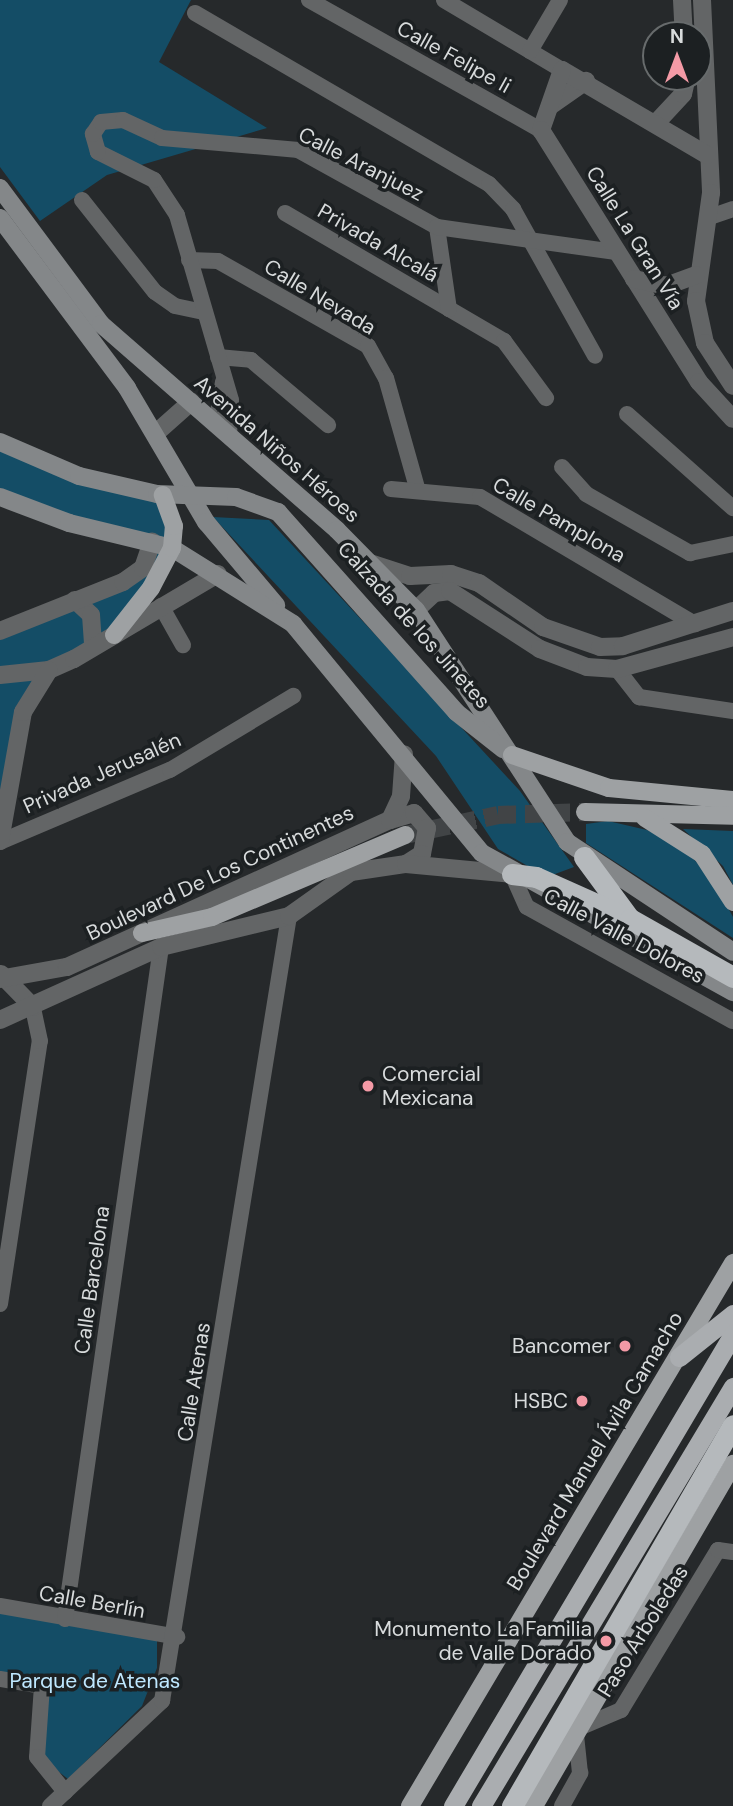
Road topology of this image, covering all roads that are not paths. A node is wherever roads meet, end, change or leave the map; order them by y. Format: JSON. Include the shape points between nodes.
{"nodes":[{"id":1,"x":309,"y":0,"type":"edge"},
{"id":2,"x":444,"y":0,"type":"edge"},
{"id":3,"x":560,"y":0,"type":"edge"},
{"id":4,"x":682,"y":0,"type":"edge"},
{"id":5,"x":702,"y":0,"type":"edge"},
{"id":6,"x":195,"y":13,"type":"dead end"},
{"id":7,"x":683,"y":21,"type":"edge"},
{"id":8,"x":530,"y":51,"type":"junction"},
{"id":9,"x":562,"y":70,"type":"junction"},
{"id":10,"x":586,"y":81,"type":"junction"},
{"id":11,"x":684,"y":91,"type":"edge"},
{"id":12,"x":550,"y":106,"type":"junction"},
{"id":13,"x":657,"y":122,"type":"junction"},
{"id":14,"x":541,"y":130,"type":"junction"},
{"id":15,"x":706,"y":155,"type":"junction"},
{"id":16,"x":0,"y":188,"type":"edge"},
{"id":17,"x":82,"y":200,"type":"dead end"},
{"id":18,"x":733,"y":209,"type":"edge"},
{"id":19,"x":285,"y":213,"type":"dead end"},
{"id":20,"x":0,"y":218,"type":"edge"},
{"id":21,"x":707,"y":218,"type":"junction"},
{"id":22,"x":437,"y":227,"type":"junction"},
{"id":23,"x":527,"y":244,"type":"junction"},
{"id":24,"x":615,"y":253,"type":"junction"},
{"id":25,"x":188,"y":260,"type":"junction"},
{"id":26,"x":696,"y":275,"type":"junction"},
{"id":27,"x":634,"y":279,"type":"junction"},
{"id":28,"x":449,"y":309,"type":"junction"},
{"id":29,"x":203,"y":312,"type":"junction"},
{"id":30,"x":595,"y":356,"type":"dead end"},
{"id":31,"x":218,"y":357,"type":"junction"},
{"id":32,"x":733,"y":386,"type":"edge"},
{"id":33,"x":546,"y":398,"type":"dead end"},
{"id":34,"x":191,"y":402,"type":"junction"},
{"id":35,"x":627,"y":414,"type":"dead end"},
{"id":36,"x":733,"y":419,"type":"edge"},
{"id":37,"x":328,"y":425,"type":"dead end"},
{"id":38,"x":222,"y":430,"type":"junction"},
{"id":39,"x":156,"y":433,"type":"junction"},
{"id":40,"x":0,"y":442,"type":"edge"},
{"id":41,"x":562,"y":467,"type":"dead end"},
{"id":42,"x":391,"y":489,"type":"dead end"},
{"id":43,"x":418,"y":491,"type":"junction"},
{"id":44,"x":163,"y":495,"type":"junction"},
{"id":45,"x":0,"y":497,"type":"edge"},
{"id":46,"x":189,"y":497,"type":"junction"},
{"id":47,"x":733,"y":509,"type":"edge"},
{"id":48,"x":152,"y":542,"type":"junction"},
{"id":49,"x":733,"y":544,"type":"edge"},
{"id":50,"x":172,"y":548,"type":"junction"},
{"id":51,"x":370,"y":563,"type":"junction"},
{"id":52,"x":218,"y":574,"type":"junction"},
{"id":53,"x":430,"y":585,"type":"junction"},
{"id":54,"x":75,"y":600,"type":"junction"},
{"id":55,"x":161,"y":606,"type":"junction"},
{"id":56,"x":416,"y":610,"type":"junction"},
{"id":57,"x":733,"y":611,"type":"edge"},
{"id":58,"x":293,"y":624,"type":"junction"},
{"id":59,"x":695,"y":624,"type":"junction"},
{"id":60,"x":0,"y":631,"type":"edge"},
{"id":61,"x":114,"y":635,"type":"junction"},
{"id":62,"x":733,"y":637,"type":"edge"},
{"id":63,"x":183,"y":645,"type":"dead end"},
{"id":64,"x":93,"y":647,"type":"junction"},
{"id":65,"x":618,"y":669,"type":"junction"},
{"id":66,"x":49,"y":670,"type":"junction"},
{"id":67,"x":0,"y":675,"type":"edge"},
{"id":68,"x":293,"y":696,"type":"dead end"},
{"id":69,"x":733,"y":711,"type":"edge"},
{"id":70,"x":404,"y":754,"type":"junction"},
{"id":71,"x":512,"y":754,"type":"junction"},
{"id":72,"x":733,"y":800,"type":"edge"},
{"id":73,"x":585,"y":812,"type":"tunnel mouth"},
{"id":74,"x":639,"y":815,"type":"junction"},
{"id":75,"x":733,"y":816,"type":"edge"},
{"id":76,"x":390,"y":820,"type":"junction"},
{"id":77,"x":405,"y":835,"type":"tunnel mouth"},
{"id":78,"x":0,"y":841,"type":"edge"},
{"id":79,"x":584,"y":857,"type":"junction"},
{"id":80,"x":406,"y":864,"type":"junction"},
{"id":81,"x":512,"y":874,"type":"junction"},
{"id":82,"x":733,"y":902,"type":"edge"},
{"id":83,"x":289,"y":916,"type":"junction"},
{"id":84,"x":630,"y":919,"type":"junction"},
{"id":85,"x":142,"y":933,"type":"junction"},
{"id":86,"x":161,"y":947,"type":"junction"},
{"id":87,"x":733,"y":952,"type":"edge"},
{"id":88,"x":2,"y":977,"type":"edge"},
{"id":89,"x":733,"y":977,"type":"edge"},
{"id":90,"x":733,"y":992,"type":"edge"},
{"id":91,"x":33,"y":1007,"type":"junction"},
{"id":92,"x":0,"y":1020,"type":"edge"},
{"id":93,"x":733,"y":1021,"type":"edge"},
{"id":94,"x":733,"y":1264,"type":"edge"},
{"id":95,"x":0,"y":1304,"type":"edge"},
{"id":96,"x":733,"y":1314,"type":"edge"},
{"id":97,"x":733,"y":1334,"type":"edge"},
{"id":98,"x":679,"y":1357,"type":"junction"},
{"id":99,"x":733,"y":1387,"type":"edge"},
{"id":100,"x":731,"y":1429,"type":"edge"},
{"id":101,"x":732,"y":1466,"type":"edge"},
{"id":102,"x":733,"y":1552,"type":"edge"},
{"id":103,"x":0,"y":1606,"type":"edge"},
{"id":104,"x":65,"y":1619,"type":"junction"},
{"id":105,"x":177,"y":1637,"type":"junction"},
{"id":106,"x":0,"y":1679,"type":"edge"},
{"id":107,"x":577,"y":1731,"type":"junction"},
{"id":108,"x":65,"y":1791,"type":"junction"},
{"id":109,"x":50,"y":1806,"type":"edge"},
{"id":110,"x":410,"y":1806,"type":"edge"},
{"id":111,"x":453,"y":1806,"type":"edge"},
{"id":112,"x":481,"y":1806,"type":"edge"},
{"id":113,"x":512,"y":1806,"type":"edge"},
{"id":114,"x":534,"y":1806,"type":"edge"},
{"id":115,"x":562,"y":1806,"type":"edge"}],
"edges":[{"from":1,"to":14,"type":"street","name":"Calle Felipe Ii"},
{"from":2,"to":8,"type":"street"},
{"from":3,"to":8,"type":"street"},
{"from":4,"to":7,"type":"street"},
{"from":5,"to":15,"type":"street","name":"Calle La Gran Vía"},
{"from":6,"to":23,"type":"street","via":[[489,184],[513,209]]},
{"from":8,"to":9,"type":"street"},
{"from":9,"to":10,"type":"street"},
{"from":9,"to":12,"type":"street"},
{"from":10,"to":12,"type":"street"},
{"from":10,"to":13,"type":"street"},
{"from":11,"to":13,"type":"street"},
{"from":12,"to":14,"type":"street"},
{"from":13,"to":15,"type":"street"},
{"from":14,"to":24,"type":"street","name":"Calle La Gran Vía"},
{"from":15,"to":21,"type":"street","name":"Calle La Gran Vía"},
{"from":16,"to":34,"type":"main road","name":"Avenida Niños Héroes","via":[[102,324]]},
{"from":17,"to":29,"type":"street","via":[[155,292],[175,306]]},
{"from":18,"to":21,"type":"street"},
{"from":19,"to":28,"type":"street","name":"Privada Alcalá"},
{"from":20,"to":39,"type":"main road"},
{"from":21,"to":26,"type":"street","name":"Calle La Gran Vía"},
{"from":22,"to":23,"type":"street","name":"Calle Aranjuez"},
{"from":22,"to":25,"type":"street","name":"Calle Aranjuez","via":[[298,150],[162,138],[123,120],[102,122],[93,134],[97,152],[142,172],[164,190]]},
{"from":22,"to":28,"type":"street","name":"Privada Alcalá"},
{"from":23,"to":24,"type":"street","name":"Calle Aranjuez"},
{"from":23,"to":30,"type":"street"},
{"from":24,"to":27,"type":"street","name":"Calle La Gran Vía"},
{"from":25,"to":29,"type":"street","name":"Calle Aranjuez"},
{"from":25,"to":43,"type":"street","name":"Calle Nevada","via":[[218,261],[368,346],[386,379]]},
{"from":26,"to":27,"type":"street","via":[[666,286]]},
{"from":26,"to":32,"type":"street","name":"Calle La Gran Vía","via":[[705,343]]},
{"from":27,"to":36,"type":"street","name":"Calle La Gran Vía","via":[[699,382]]},
{"from":28,"to":33,"type":"street","name":"Privada Alcalá","via":[[512,346]]},
{"from":29,"to":31,"type":"street","name":"Calle Aranjuez"},
{"from":31,"to":37,"type":"street","via":[[251,360]]},
{"from":31,"to":38,"type":"street","name":"Calle Aranjuez","via":[[231,400]]},
{"from":34,"to":38,"type":"main road","name":"Avenida Niños Héroes"},
{"from":34,"to":39,"type":"street"},
{"from":35,"to":47,"type":"street"},
{"from":38,"to":51,"type":"main road","name":"Avenida Niños Héroes"},
{"from":39,"to":46,"type":"main road"},
{"from":40,"to":44,"type":"main road","name":"Calzada de los Jinetes","via":[[79,476]]},
{"from":41,"to":49,"type":"street","via":[[586,494],[690,553]]},
{"from":42,"to":43,"type":"street","name":"Calle Pamplona"},
{"from":43,"to":59,"type":"street","name":"Calle Pamplona","via":[[463,493],[498,505]]},
{"from":44,"to":46,"type":"main road","name":"Calzada de los Jinetes"},
{"from":44,"to":50,"type":"main road","via":[[174,526]]},
{"from":45,"to":48,"type":"main road","via":[[69,523]]},
{"from":46,"to":58,"type":"main road"},
{"from":46,"to":71,"type":"main road","name":"Calzada de los Jinetes","via":[[236,497],[278,512],[456,712]]},
{"from":48,"to":50,"type":"main road"},
{"from":48,"to":54,"type":"street","via":[[135,574]]},
{"from":50,"to":52,"type":"main road"},
{"from":50,"to":61,"type":"main road","via":[[151,588]]},
{"from":51,"to":53,"type":"street"},
{"from":51,"to":56,"type":"main road","name":"Avenida Niños Héroes"},
{"from":52,"to":55,"type":"street"},
{"from":52,"to":58,"type":"main road"},
{"from":53,"to":56,"type":"street"},
{"from":53,"to":59,"type":"street","via":[[451,574],[479,583],[543,627],[600,647]]},
{"from":53,"to":65,"type":"street","via":[[458,594],[540,649],[587,667]]},
{"from":54,"to":60,"type":"street"},
{"from":54,"to":64,"type":"street","via":[[91,615]]},
{"from":55,"to":61,"type":"street"},
{"from":55,"to":63,"type":"street"},
{"from":56,"to":71,"type":"main road","name":"Avenida Niños Héroes"},
{"from":57,"to":59,"type":"street"},
{"from":58,"to":70,"type":"main road"},
{"from":61,"to":64,"type":"street"},
{"from":62,"to":65,"type":"street"},
{"from":64,"to":66,"type":"street"},
{"from":65,"to":69,"type":"street","via":[[639,697]]},
{"from":66,"to":67,"type":"street"},
{"from":66,"to":78,"type":"street","via":[[22,717]]},
{"from":68,"to":78,"type":"street","name":"Privada Jerusalén","via":[[170,770]]},
{"from":70,"to":76,"type":"street","via":[[401,796]]},
{"from":70,"to":81,"type":"main road","via":[[464,833]]},
{"from":71,"to":72,"type":"main road","via":[[609,788]]},
{"from":71,"to":79,"type":"main road","name":"Calzada de los Jinetes","via":[[556,827]]},
{"from":73,"to":74,"type":"main road"},
{"from":74,"to":75,"type":"main road"},
{"from":74,"to":82,"type":"main road","via":[[702,854]]},
{"from":76,"to":80,"type":"street","via":[[414,813],[427,828],[422,853]]},
{"from":76,"to":85,"type":"street","name":"Boulevard De Los Continentes"},
{"from":77,"to":85,"type":"main road","via":[[212,917]]},
{"from":79,"to":84,"type":"highway"},
{"from":79,"to":87,"type":"main road","name":"Calzada de los Jinetes"},
{"from":80,"to":81,"type":"street","name":"Boulevard De Los Continentes"},
{"from":80,"to":83,"type":"street","name":"Boulevard De Los Continentes","via":[[342,876]]},
{"from":81,"to":84,"type":"highway","via":[[536,877]]},
{"from":81,"to":90,"type":"main road"},
{"from":81,"to":93,"type":"street","name":"Calle Valle Dolores","via":[[527,907]]},
{"from":83,"to":86,"type":"street","name":"Boulevard De Los Continentes"},
{"from":83,"to":105,"type":"street","name":"Calle Atenas"},
{"from":84,"to":89,"type":"highway"},
{"from":85,"to":88,"type":"street","name":"Boulevard De Los Continentes","via":[[67,967]]},
{"from":86,"to":91,"type":"street","name":"Boulevard De Los Continentes"},
{"from":86,"to":104,"type":"street","name":"Calle Barcelona"},
{"from":88,"to":91,"type":"street"},
{"from":91,"to":92,"type":"street","name":"Boulevard De Los Continentes"},
{"from":91,"to":95,"type":"street","via":[[40,1041]]},
{"from":94,"to":98,"type":"main road","name":"Boulevard Manuel Ávila Camacho"},
{"from":96,"to":98,"type":"highway"},
{"from":97,"to":111,"type":"highway"},
{"from":98,"to":110,"type":"main road","name":"Boulevard Manuel Ávila Camacho"},
{"from":99,"to":112,"type":"highway"},
{"from":100,"to":113,"type":"highway"},
{"from":101,"to":107,"type":"main road"},
{"from":102,"to":107,"type":"street","name":"Paso Arboledas","via":[[716,1553],[621,1710]]},
{"from":103,"to":104,"type":"street","name":"Calle Berlín"},
{"from":104,"to":105,"type":"street","name":"Calle Berlín"},
{"from":105,"to":108,"type":"street","name":"Calle Atenas","via":[[158,1708]]},
{"from":106,"to":108,"type":"street","via":[[42,1686],[37,1757]]},
{"from":107,"to":114,"type":"main road"},
{"from":107,"to":115,"type":"street","via":[[580,1773]]},
{"from":108,"to":109,"type":"street","name":"Calle Atenas"}]}
